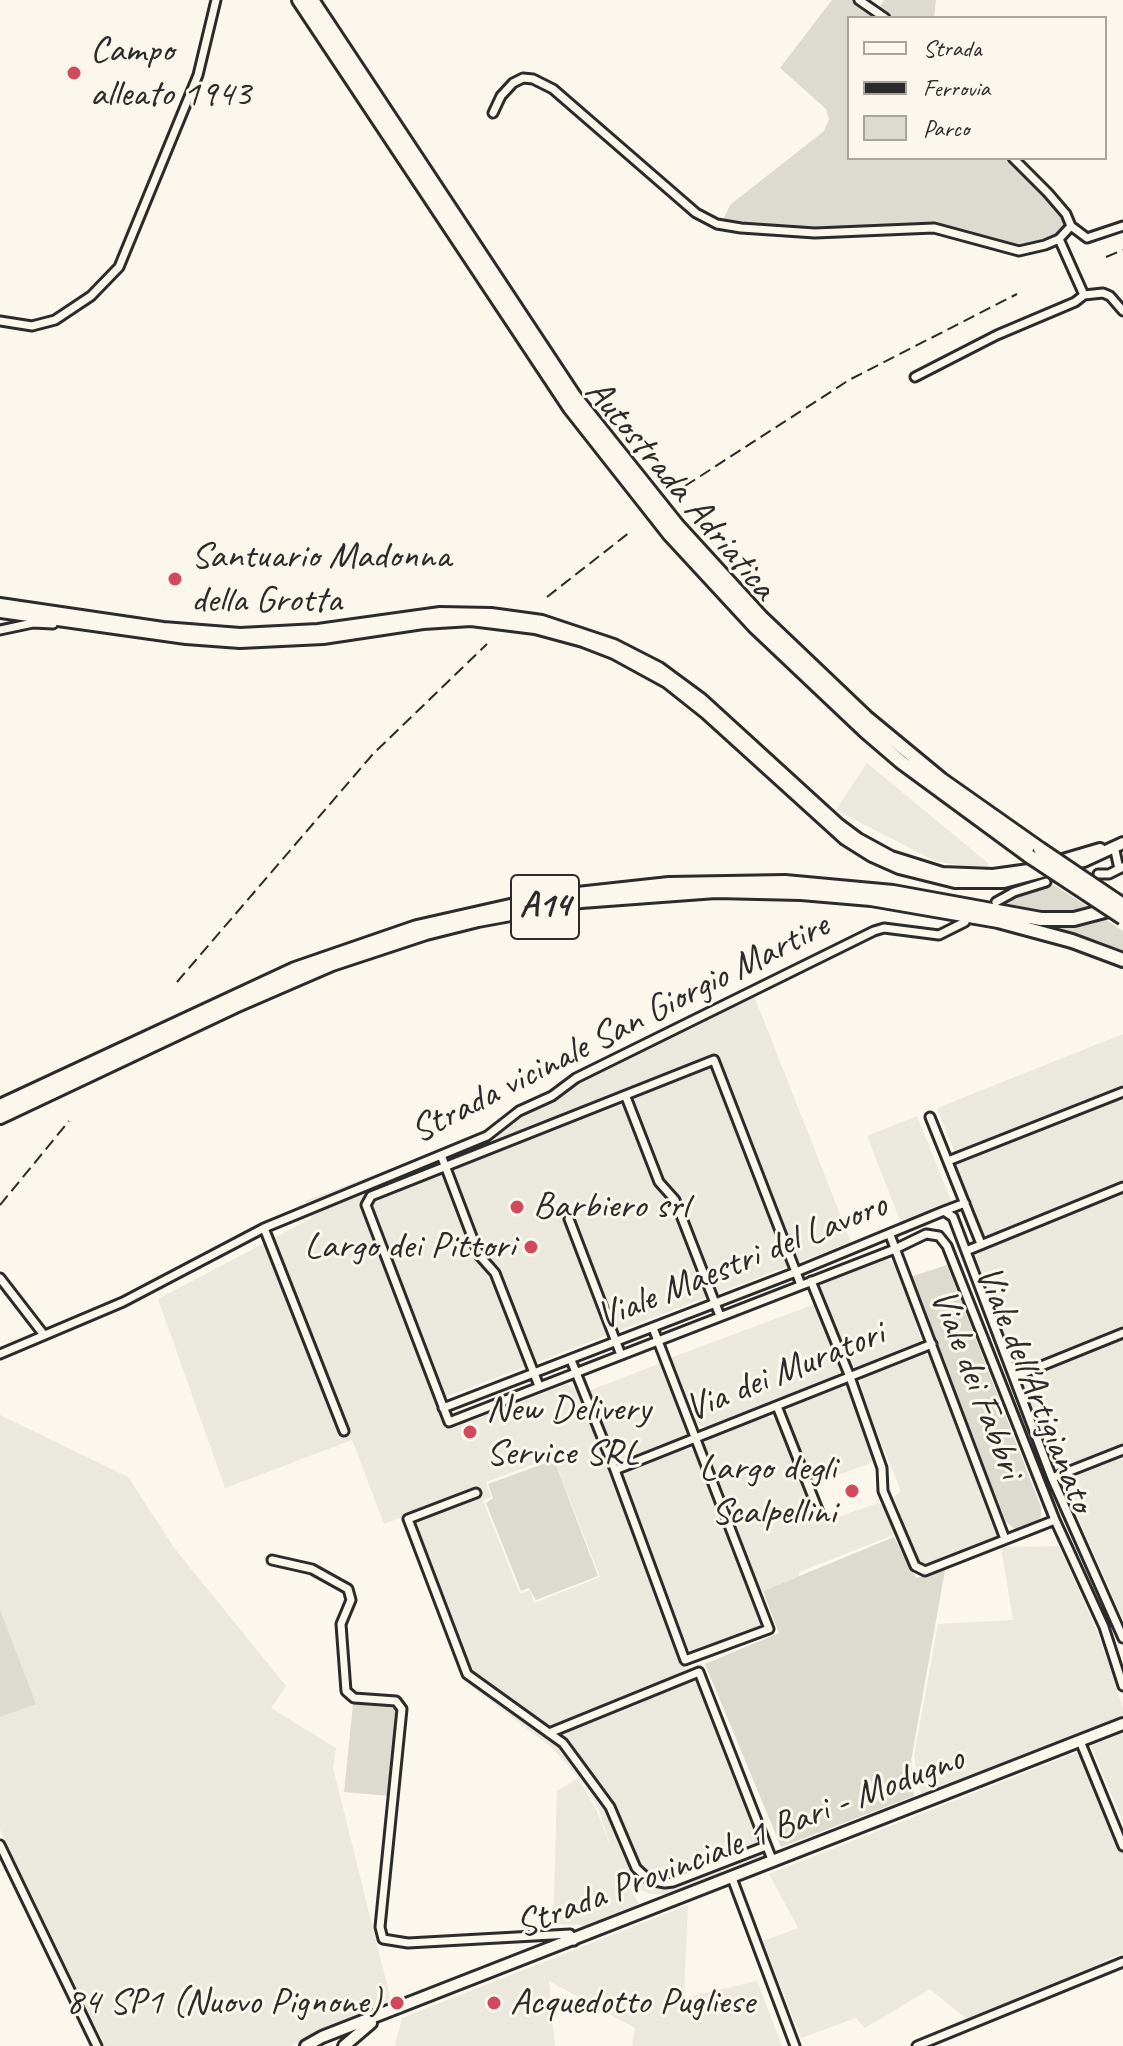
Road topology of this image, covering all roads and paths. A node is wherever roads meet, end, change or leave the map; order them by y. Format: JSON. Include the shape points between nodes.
{"nodes":[{"id":1,"x":216,"y":0,"type":"edge"},
{"id":2,"x":299,"y":0,"type":"edge"},
{"id":3,"x":312,"y":0,"type":"edge"},
{"id":4,"x":859,"y":0,"type":"edge"},
{"id":5,"x":882,"y":16,"type":"edge"},
{"id":6,"x":493,"y":113,"type":"dead end"},
{"id":7,"x":1015,"y":160,"type":"edge"},
{"id":8,"x":1071,"y":226,"type":"junction"},
{"id":9,"x":1123,"y":226,"type":"edge"},
{"id":10,"x":1059,"y":239,"type":"junction"},
{"id":11,"x":1084,"y":295,"type":"junction"},
{"id":12,"x":1123,"y":311,"type":"edge"},
{"id":13,"x":0,"y":321,"type":"edge"},
{"id":14,"x":915,"y":377,"type":"dead end"},
{"id":15,"x":0,"y":604,"type":"edge"},
{"id":16,"x":0,"y":612,"type":"edge"},
{"id":17,"x":87,"y":624,"type":"junction"},
{"id":18,"x":0,"y":630,"type":"edge"},
{"id":19,"x":1118,"y":845,"type":"edge"},
{"id":20,"x":1034,"y":852,"type":"junction"},
{"id":21,"x":1121,"y":868,"type":"edge"},
{"id":22,"x":1098,"y":874,"type":"dead end"},
{"id":23,"x":1046,"y":882,"type":"dead end"},
{"id":24,"x":996,"y":902,"type":"dead end"},
{"id":25,"x":1123,"y":905,"type":"edge"},
{"id":26,"x":1123,"y":918,"type":"edge"},
{"id":27,"x":965,"y":922,"type":"dead end"},
{"id":28,"x":1123,"y":960,"type":"edge"},
{"id":29,"x":1123,"y":1092,"type":"edge"},
{"id":30,"x":626,"y":1097,"type":"junction"},
{"id":31,"x":0,"y":1106,"type":"edge"},
{"id":32,"x":0,"y":1117,"type":"edge"},
{"id":33,"x":930,"y":1117,"type":"dead end"},
{"id":34,"x":441,"y":1155,"type":"junction"},
{"id":35,"x":948,"y":1161,"type":"junction"},
{"id":36,"x":445,"y":1166,"type":"junction"},
{"id":37,"x":1123,"y":1187,"type":"edge"},
{"id":38,"x":965,"y":1203,"type":"junction"},
{"id":39,"x":944,"y":1211,"type":"junction"},
{"id":40,"x":569,"y":1219,"type":"dead end"},
{"id":41,"x":264,"y":1228,"type":"junction"},
{"id":42,"x":890,"y":1235,"type":"junction"},
{"id":43,"x":981,"y":1244,"type":"junction"},
{"id":44,"x":947,"y":1246,"type":"joint"},
{"id":45,"x":895,"y":1249,"type":"junction"},
{"id":46,"x":966,"y":1251,"type":"junction"},
{"id":47,"x":796,"y":1272,"type":"junction"},
{"id":48,"x":0,"y":1278,"type":"edge"},
{"id":49,"x":811,"y":1281,"type":"junction"},
{"id":50,"x":801,"y":1285,"type":"junction"},
{"id":51,"x":715,"y":1303,"type":"junction"},
{"id":52,"x":720,"y":1316,"type":"junction"},
{"id":53,"x":653,"y":1328,"type":"junction"},
{"id":54,"x":1123,"y":1333,"type":"edge"},
{"id":55,"x":44,"y":1335,"type":"junction"},
{"id":56,"x":658,"y":1341,"type":"junction"},
{"id":57,"x":615,"y":1342,"type":"junction"},
{"id":58,"x":932,"y":1344,"type":"junction"},
{"id":59,"x":0,"y":1354,"type":"edge"},
{"id":60,"x":621,"y":1355,"type":"junction"},
{"id":61,"x":571,"y":1360,"type":"junction"},
{"id":62,"x":534,"y":1373,"type":"junction"},
{"id":63,"x":575,"y":1373,"type":"junction"},
{"id":64,"x":850,"y":1377,"type":"junction"},
{"id":65,"x":1014,"y":1377,"type":"junction"},
{"id":66,"x":539,"y":1386,"type":"junction"},
{"id":67,"x":777,"y":1406,"type":"junction"},
{"id":68,"x":443,"y":1408,"type":"junction"},
{"id":69,"x":344,"y":1431,"type":"dead end"},
{"id":70,"x":697,"y":1438,"type":"junction"},
{"id":71,"x":1123,"y":1450,"type":"edge"},
{"id":72,"x":615,"y":1470,"type":"junction"},
{"id":73,"x":1052,"y":1478,"type":"junction"},
{"id":74,"x":476,"y":1493,"type":"dead end"},
{"id":75,"x":820,"y":1515,"type":"dead end"},
{"id":76,"x":1055,"y":1520,"type":"junction"},
{"id":77,"x":1005,"y":1539,"type":"junction"},
{"id":78,"x":272,"y":1560,"type":"dead end"},
{"id":79,"x":1123,"y":1638,"type":"edge"},
{"id":80,"x":1123,"y":1686,"type":"edge"},
{"id":81,"x":1123,"y":1724,"type":"edge"},
{"id":82,"x":549,"y":1733,"type":"junction"},
{"id":83,"x":1080,"y":1741,"type":"junction"},
{"id":84,"x":0,"y":1845,"type":"edge"},
{"id":85,"x":766,"y":1846,"type":"junction"},
{"id":86,"x":1123,"y":1846,"type":"edge"},
{"id":87,"x":773,"y":1862,"type":"junction"},
{"id":88,"x":732,"y":1878,"type":"junction"},
{"id":89,"x":574,"y":1941,"type":"junction"},
{"id":90,"x":1123,"y":1962,"type":"edge"},
{"id":91,"x":379,"y":2017,"type":"junction"},
{"id":92,"x":314,"y":2045,"type":"edge"},
{"id":93,"x":97,"y":2046,"type":"edge"},
{"id":94,"x":344,"y":2046,"type":"edge"},
{"id":95,"x":795,"y":2046,"type":"edge"},
{"id":96,"x":917,"y":2046,"type":"edge"}],
"edges":[{"from":1,"to":13,"type":"street","via":[[198,75],[119,267],[86,300],[55,320],[32,326]]},
{"from":2,"to":20,"type":"highway","name":"Autostrada Adriatica","via":[[570,408],[670,535],[755,627],[866,732],[901,762]]},
{"from":3,"to":20,"type":"highway","name":"Autostrada Adriatica","via":[[574,396],[677,525],[761,617],[867,718]]},
{"from":4,"to":5,"type":"street"},
{"from":6,"to":10,"type":"street","via":[[513,83],[533,79],[553,89],[696,213],[717,224],[815,233],[934,228],[1027,251]]},
{"from":7,"to":8,"type":"street"},
{"from":8,"to":9,"type":"street","via":[[1090,239]]},
{"from":8,"to":10,"type":"street"},
{"from":10,"to":11,"type":"street"},
{"from":11,"to":12,"type":"street","via":[[1103,293]]},
{"from":11,"to":14,"type":"street"},
{"from":15,"to":19,"type":"main road","via":[[226,634],[318,630],[452,612],[552,623],[614,645],[672,677],[838,824],[891,857],[942,873],[993,875]]},
{"from":16,"to":17,"type":"main road"},
{"from":17,"to":18,"type":"street","via":[[33,623]]},
{"from":17,"to":19,"type":"main road","via":[[240,642],[471,620],[535,628],[614,653],[667,682],[845,839],[899,868],[955,882],[1004,882],[1084,861]]},
{"from":19,"to":21,"type":"street"},
{"from":20,"to":25,"type":"highway","name":"Autostrada Adriatica","bridge":true},
{"from":20,"to":26,"type":"highway","name":"Autostrada Adriatica","bridge":true},
{"from":21,"to":22,"type":"street"},
{"from":23,"to":24,"type":"street"},
{"from":25,"to":31,"type":"highway","number":"A14","via":[[1060,920],[893,892],[785,882],[633,886],[508,905],[417,927],[295,969]]},
{"from":27,"to":34,"type":"street","name":"Strada vicinale San Giorgio Martire","via":[[939,935],[874,931],[604,1063],[519,1111],[487,1136]]},
{"from":28,"to":32,"type":"highway","number":"A14","via":[[998,921],[871,899],[716,891],[581,901],[478,920],[332,964]]},
{"from":29,"to":35,"type":"street"},
{"from":30,"to":36,"type":"street"},
{"from":30,"to":47,"type":"street","via":[[714,1060]]},
{"from":30,"to":51,"type":"street","via":[[659,1182],[675,1200]]},
{"from":33,"to":35,"type":"street"},
{"from":34,"to":36,"type":"street"},
{"from":34,"to":41,"type":"street","name":"Strada vicinale San Giorgio Martire"},
{"from":35,"to":38,"type":"street"},
{"from":36,"to":62,"type":"street"},
{"from":36,"to":68,"type":"street","via":[[367,1200]]},
{"from":37,"to":43,"type":"street"},
{"from":38,"to":39,"type":"street","name":"Viale Maestri del Lavoro"},
{"from":38,"to":43,"type":"street"},
{"from":39,"to":42,"type":"street","name":"Viale Maestri del Lavoro"},
{"from":39,"to":46,"type":"street","name":"Viale dell'Artigianato","via":[[953,1217]]},
{"from":40,"to":57,"type":"street"},
{"from":41,"to":55,"type":"street","name":"Strada vicinale San Giorgio Martire","via":[[123,1302]]},
{"from":41,"to":69,"type":"street"},
{"from":42,"to":45,"type":"street","name":"Viale dei Fabbri"},
{"from":42,"to":47,"type":"street","name":"Viale Maestri del Lavoro"},
{"from":43,"to":46,"type":"street"},
{"from":44,"to":45,"type":"street","name":"Viale Maestri del Lavoro","via":[[939,1236],[926,1234]]},
{"from":44,"to":76,"type":"street","name":"Viale dell'Artigianato"},
{"from":45,"to":49,"type":"street","name":"Viale Maestri del Lavoro"},
{"from":45,"to":58,"type":"street","name":"Viale dei Fabbri"},
{"from":46,"to":65,"type":"street","name":"Viale dell'Artigianato"},
{"from":47,"to":50,"type":"street"},
{"from":47,"to":51,"type":"street","name":"Viale Maestri del Lavoro"},
{"from":48,"to":55,"type":"street"},
{"from":49,"to":50,"type":"street","name":"Viale Maestri del Lavoro"},
{"from":49,"to":64,"type":"street"},
{"from":50,"to":52,"type":"street","name":"Viale Maestri del Lavoro"},
{"from":51,"to":52,"type":"street"},
{"from":51,"to":53,"type":"street","name":"Viale Maestri del Lavoro"},
{"from":52,"to":56,"type":"street","name":"Viale Maestri del Lavoro"},
{"from":53,"to":56,"type":"street"},
{"from":53,"to":57,"type":"street","name":"Viale Maestri del Lavoro"},
{"from":54,"to":65,"type":"street"},
{"from":55,"to":59,"type":"street","name":"Strada vicinale San Giorgio Martire"},
{"from":56,"to":60,"type":"street","name":"Viale Maestri del Lavoro"},
{"from":56,"to":70,"type":"street"},
{"from":57,"to":60,"type":"street"},
{"from":57,"to":61,"type":"street","name":"Viale Maestri del Lavoro"},
{"from":58,"to":64,"type":"street","name":"Via dei Muratori"},
{"from":58,"to":77,"type":"street","name":"Viale dei Fabbri"},
{"from":60,"to":63,"type":"street","name":"Viale Maestri del Lavoro"},
{"from":61,"to":62,"type":"street","name":"Viale Maestri del Lavoro"},
{"from":61,"to":63,"type":"street"},
{"from":62,"to":66,"type":"street"},
{"from":62,"to":68,"type":"street","name":"Viale Maestri del Lavoro"},
{"from":63,"to":66,"type":"street","name":"Viale Maestri del Lavoro"},
{"from":63,"to":72,"type":"street"},
{"from":64,"to":67,"type":"street","name":"Via dei Muratori"},
{"from":64,"to":77,"type":"street","via":[[882,1468],[883,1491],[915,1566],[925,1571]]},
{"from":65,"to":73,"type":"street","name":"Viale dell'Artigianato"},
{"from":66,"to":68,"type":"street","name":"Viale Maestri del Lavoro","via":[[449,1422]]},
{"from":67,"to":70,"type":"street","name":"Via dei Muratori"},
{"from":67,"to":75,"type":"street"},
{"from":70,"to":72,"type":"street","name":"Via dei Muratori"},
{"from":70,"to":72,"type":"street","via":[[769,1629],[685,1660]]},
{"from":71,"to":73,"type":"street"},
{"from":73,"to":79,"type":"street","name":"Viale dell'Artigianato"},
{"from":74,"to":82,"type":"street","via":[[408,1519],[467,1674]]},
{"from":76,"to":77,"type":"street"},
{"from":76,"to":80,"type":"street","name":"Viale dell'Artigianato","via":[[1104,1627]]},
{"from":78,"to":89,"type":"street","via":[[312,1569],[348,1589],[351,1600],[341,1624],[346,1691],[354,1698],[396,1701],[402,1709],[383,1939],[408,1943],[570,1934]]},
{"from":81,"to":83,"type":"main road","name":"Strada Provinciale 1 Bari - Modugno"},
{"from":82,"to":85,"type":"street","via":[[563,1743],[610,1807],[636,1868],[649,1880],[673,1882]]},
{"from":82,"to":85,"type":"street","via":[[699,1672]]},
{"from":83,"to":86,"type":"street"},
{"from":83,"to":87,"type":"main road","name":"Strada Provinciale 1 Bari - Modugno"},
{"from":84,"to":93,"type":"street"},
{"from":85,"to":87,"type":"street"},
{"from":87,"to":88,"type":"main road","name":"Strada Provinciale 1 Bari - Modugno"},
{"from":88,"to":89,"type":"main road","name":"Strada Provinciale 1 Bari - Modugno"},
{"from":88,"to":95,"type":"street"},
{"from":89,"to":91,"type":"main road","name":"Strada Provinciale 1 Bari - Modugno"},
{"from":90,"to":96,"type":"street"},
{"from":91,"to":92,"type":"main road","name":"Strada Provinciale 1 Bari - Modugno","via":[[322,2037]]},
{"from":91,"to":94,"type":"main road","name":"Strada Provinciale 1 Bari - Modugno"}]}
